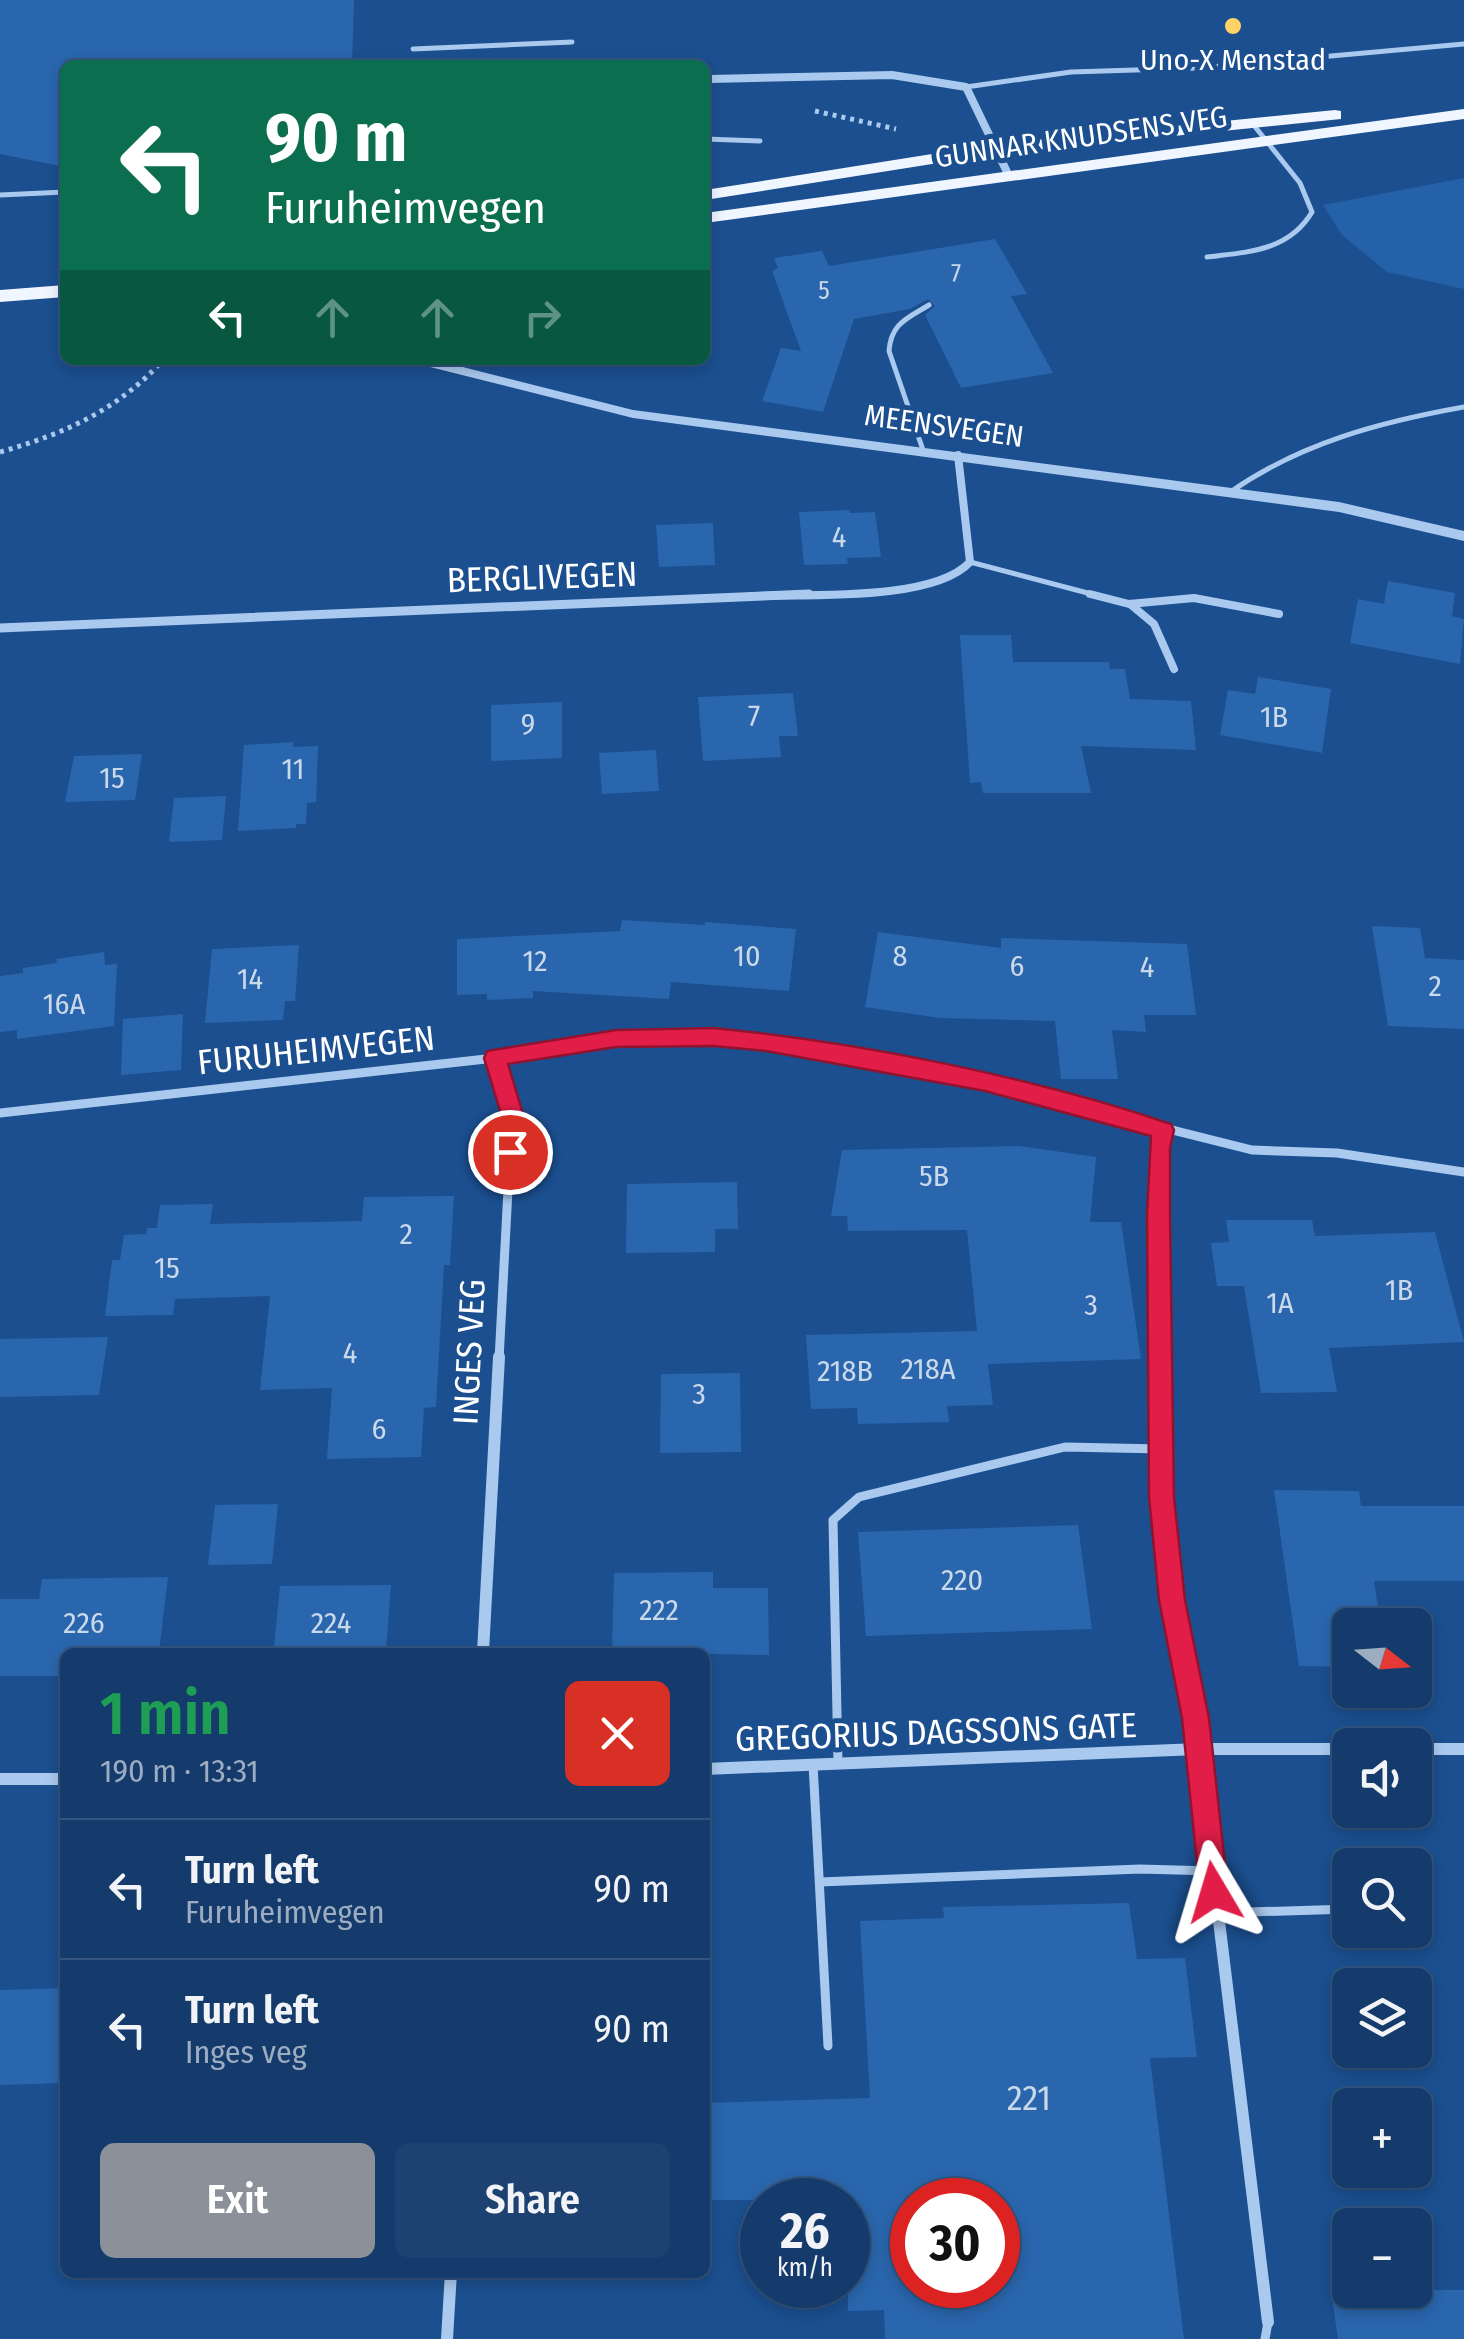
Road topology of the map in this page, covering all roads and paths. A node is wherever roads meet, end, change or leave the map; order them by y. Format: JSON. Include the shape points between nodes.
{"nodes":[{"id":1,"x":572,"y":42,"type":"dead end"},
{"id":2,"x":1464,"y":44,"type":"edge"},
{"id":3,"x":413,"y":49,"type":"dead end"},
{"id":4,"x":710,"y":80,"type":"edge"},
{"id":5,"x":966,"y":87,"type":"junction"},
{"id":6,"x":1464,"y":104,"type":"edge"},
{"id":7,"x":1464,"y":114,"type":"edge"},
{"id":8,"x":1252,"y":123,"type":"junction"},
{"id":9,"x":710,"y":138,"type":"edge"},
{"id":10,"x":760,"y":141,"type":"dead end"},
{"id":11,"x":1264,"y":141,"type":"junction"},
{"id":12,"x":995,"y":148,"type":"junction"},
{"id":13,"x":1008,"y":174,"type":"junction"},
{"id":14,"x":60,"y":192,"type":"edge"},
{"id":15,"x":710,"y":194,"type":"edge"},
{"id":16,"x":0,"y":195,"type":"edge"},
{"id":17,"x":710,"y":217,"type":"edge"},
{"id":18,"x":1207,"y":257,"type":"dead end"},
{"id":19,"x":60,"y":292,"type":"edge"},
{"id":20,"x":0,"y":296,"type":"edge"},
{"id":21,"x":929,"y":305,"type":"dead end"},
{"id":22,"x":159,"y":365,"type":"edge"},
{"id":23,"x":439,"y":365,"type":"edge"},
{"id":24,"x":1464,"y":407,"type":"edge"},
{"id":25,"x":923,"y":450,"type":"junction"},
{"id":26,"x":0,"y":452,"type":"edge"},
{"id":27,"x":958,"y":455,"type":"junction"},
{"id":28,"x":1229,"y":493,"type":"junction"},
{"id":29,"x":1464,"y":536,"type":"edge"},
{"id":30,"x":970,"y":562,"type":"junction"},
{"id":31,"x":1130,"y":604,"type":"junction"},
{"id":32,"x":1279,"y":614,"type":"dead end"},
{"id":33,"x":0,"y":628,"type":"edge"},
{"id":34,"x":1174,"y":669,"type":"dead end"},
{"id":35,"x":495,"y":1058,"type":"junction"},
{"id":36,"x":0,"y":1113,"type":"edge"},
{"id":37,"x":1163,"y":1130,"type":"junction"},
{"id":38,"x":1464,"y":1172,"type":"edge"},
{"id":39,"x":1162,"y":1449,"type":"junction"},
{"id":40,"x":483,"y":1648,"type":"edge"},
{"id":41,"x":1198,"y":1749,"type":"junction"},
{"id":42,"x":1332,"y":1749,"type":"edge"},
{"id":43,"x":1432,"y":1749,"type":"edge"},
{"id":44,"x":1464,"y":1749,"type":"edge"},
{"id":45,"x":838,"y":1763,"type":"junction"},
{"id":46,"x":813,"y":1764,"type":"junction"},
{"id":47,"x":710,"y":1769,"type":"edge"},
{"id":48,"x":0,"y":1779,"type":"edge"},
{"id":49,"x":60,"y":1779,"type":"edge"},
{"id":50,"x":1212,"y":1870,"type":"junction"},
{"id":51,"x":820,"y":1882,"type":"junction"},
{"id":52,"x":1332,"y":1909,"type":"edge"},
{"id":53,"x":1217,"y":1913,"type":"junction"},
{"id":54,"x":828,"y":2046,"type":"dead end"},
{"id":55,"x":451,"y":2278,"type":"edge"},
{"id":56,"x":1268,"y":2322,"type":"joint"},
{"id":57,"x":447,"y":2339,"type":"edge"},
{"id":58,"x":1265,"y":2339,"type":"edge"}],
"edges":[{"from":1,"to":3,"type":"lane"},
{"from":2,"to":5,"type":"lane","via":[[1217,67],[1071,72]]},
{"from":4,"to":5,"type":"street","via":[[892,75]]},
{"from":5,"to":12,"type":"street"},
{"from":6,"to":8,"type":"main road","name":"GUNNAR KNUDSENS VEG"},
{"from":7,"to":11,"type":"main road","name":"GUNNAR KNUDSENS VEG"},
{"from":8,"to":11,"type":"lane"},
{"from":8,"to":12,"type":"main road","name":"GUNNAR KNUDSENS VEG"},
{"from":9,"to":10,"type":"lane"},
{"from":11,"to":13,"type":"main road","name":"GUNNAR KNUDSENS VEG"},
{"from":11,"to":18,"type":"lane","via":[[1308,198],[1306,226],[1285,243]]},
{"from":12,"to":13,"type":"street"},
{"from":12,"to":15,"type":"main road","name":"GUNNAR KNUDSENS VEG"},
{"from":13,"to":17,"type":"main road","name":"GUNNAR KNUDSENS VEG"},
{"from":14,"to":16,"type":"lane"},
{"from":19,"to":20,"type":"main road"},
{"from":21,"to":25,"type":"lane","via":[[886,339]]},
{"from":22,"to":26,"type":"path","via":[[114,406],[53,437]]},
{"from":23,"to":25,"type":"street","name":"MEENSVEGEN","via":[[633,414]]},
{"from":24,"to":28,"type":"lane","via":[[1360,431],[1251,475]]},
{"from":25,"to":27,"type":"street","name":"MEENSVEGEN"},
{"from":27,"to":28,"type":"street","name":"MEENSVEGEN"},
{"from":27,"to":30,"type":"street"},
{"from":28,"to":29,"type":"street","name":"MEENSVEGEN","via":[[1339,507]]},
{"from":30,"to":31,"type":"lane"},
{"from":30,"to":33,"type":"street","name":"BERGLIVEGEN","via":[[957,576],[917,589]]},
{"from":31,"to":32,"type":"lane","via":[[1194,598]]},
{"from":31,"to":34,"type":"lane","via":[[1154,624]]},
{"from":35,"to":36,"type":"street","name":"FURUHEIMVEGEN"},
{"from":35,"to":37,"type":"street","name":"FURUHEIMVEGEN","via":[[616,1038],[766,1042],[985,1082]]},
{"from":35,"to":40,"type":"street","name":"INGES VEG","via":[[512,1114]]},
{"from":37,"to":38,"type":"street","name":"FURUHEIMVEGEN","via":[[1252,1150],[1337,1152]]},
{"from":37,"to":39,"type":"lane"},
{"from":39,"to":41,"type":"lane","via":[[1172,1600]]},
{"from":39,"to":45,"type":"lane","via":[[1065,1448],[860,1496],[833,1520]]},
{"from":41,"to":42,"type":"street","name":"GREGORIUS DAGSSONS GATE"},
{"from":41,"to":45,"type":"street","name":"GREGORIUS DAGSSONS GATE"},
{"from":41,"to":50,"type":"street"},
{"from":43,"to":44,"type":"street"},
{"from":45,"to":46,"type":"street","name":"GREGORIUS DAGSSONS GATE"},
{"from":46,"to":47,"type":"street","name":"GREGORIUS DAGSSONS GATE"},
{"from":46,"to":51,"type":"lane"},
{"from":48,"to":49,"type":"street"},
{"from":50,"to":51,"type":"lane"},
{"from":50,"to":53,"type":"street"},
{"from":51,"to":54,"type":"lane"},
{"from":52,"to":53,"type":"lane"},
{"from":53,"to":56,"type":"street"},
{"from":55,"to":57,"type":"street"},
{"from":56,"to":58,"type":"lane"}]}
